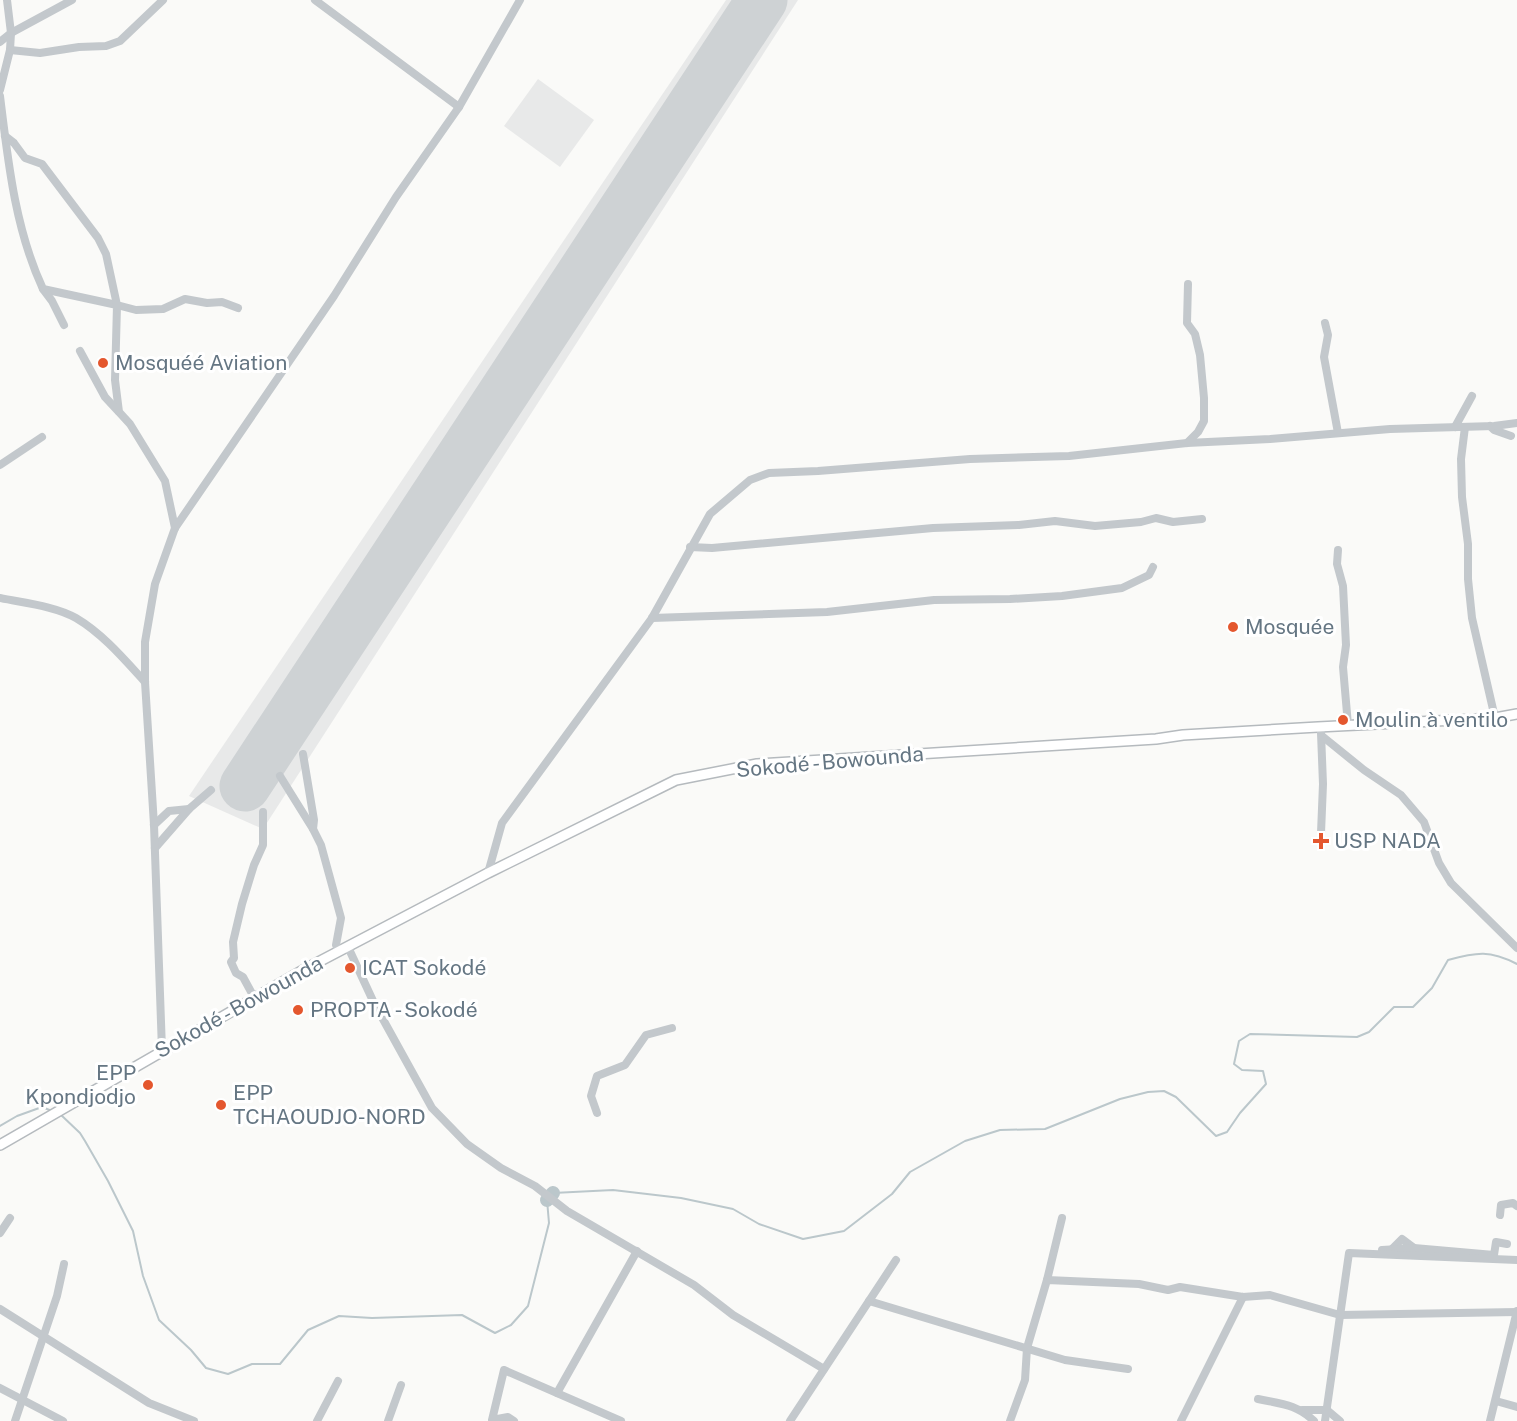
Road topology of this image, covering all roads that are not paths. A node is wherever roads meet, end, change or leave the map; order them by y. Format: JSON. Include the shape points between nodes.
{"nodes":[{"id":1,"x":7,"y":0,"type":"edge"},
{"id":2,"x":72,"y":0,"type":"edge"},
{"id":3,"x":162,"y":0,"type":"edge"},
{"id":4,"x":315,"y":0,"type":"edge"},
{"id":5,"x":520,"y":0,"type":"edge"},
{"id":6,"x":11,"y":33,"type":"junction"},
{"id":7,"x":0,"y":42,"type":"edge"},
{"id":8,"x":10,"y":50,"type":"junction"},
{"id":9,"x":0,"y":90,"type":"edge"},
{"id":10,"x":0,"y":96,"type":"edge"},
{"id":11,"x":459,"y":108,"type":"junction"},
{"id":12,"x":5,"y":136,"type":"junction"},
{"id":13,"x":1188,"y":284,"type":"dead end"},
{"id":14,"x":43,"y":289,"type":"junction"},
{"id":15,"x":117,"y":305,"type":"junction"},
{"id":16,"x":238,"y":308,"type":"dead end"},
{"id":17,"x":1325,"y":323,"type":"dead end"},
{"id":18,"x":64,"y":325,"type":"dead end"},
{"id":19,"x":80,"y":351,"type":"dead end"},
{"id":20,"x":1472,"y":396,"type":"dead end"},
{"id":21,"x":119,"y":412,"type":"junction"},
{"id":22,"x":1517,"y":423,"type":"edge"},
{"id":23,"x":1490,"y":426,"type":"junction"},
{"id":24,"x":1455,"y":427,"type":"junction"},
{"id":25,"x":1469,"y":427,"type":"junction"},
{"id":26,"x":1338,"y":433,"type":"junction"},
{"id":27,"x":1511,"y":436,"type":"dead end"},
{"id":28,"x":42,"y":437,"type":"dead end"},
{"id":29,"x":1466,"y":438,"type":"dead end"},
{"id":30,"x":1187,"y":444,"type":"junction"},
{"id":31,"x":0,"y":465,"type":"edge"},
{"id":32,"x":1202,"y":519,"type":"dead end"},
{"id":33,"x":175,"y":528,"type":"junction"},
{"id":34,"x":690,"y":546,"type":"junction"},
{"id":35,"x":1338,"y":550,"type":"dead end"},
{"id":36,"x":1153,"y":567,"type":"dead end"},
{"id":37,"x":0,"y":598,"type":"edge"},
{"id":38,"x":652,"y":618,"type":"junction"},
{"id":39,"x":145,"y":682,"type":"junction"},
{"id":40,"x":1517,"y":714,"type":"edge"},
{"id":41,"x":1495,"y":718,"type":"junction"},
{"id":42,"x":1348,"y":725,"type":"junction"},
{"id":43,"x":1320,"y":731,"type":"junction"},
{"id":44,"x":303,"y":754,"type":"dead end"},
{"id":45,"x":280,"y":776,"type":"dead end"},
{"id":46,"x":212,"y":790,"type":"dead end"},
{"id":47,"x":189,"y":809,"type":"junction"},
{"id":48,"x":263,"y":812,"type":"dead end"},
{"id":49,"x":154,"y":825,"type":"junction"},
{"id":50,"x":313,"y":829,"type":"junction"},
{"id":51,"x":1321,"y":833,"type":"dead end"},
{"id":52,"x":155,"y":849,"type":"junction"},
{"id":53,"x":488,"y":873,"type":"junction"},
{"id":54,"x":1517,"y":948,"type":"edge"},
{"id":55,"x":343,"y":949,"type":"junction"},
{"id":56,"x":255,"y":999,"type":"junction"},
{"id":57,"x":672,"y":1028,"type":"dead end"},
{"id":58,"x":162,"y":1050,"type":"junction"},
{"id":59,"x":597,"y":1113,"type":"dead end"},
{"id":60,"x":0,"y":1145,"type":"edge"},
{"id":61,"x":1517,"y":1206,"type":"edge"},
{"id":62,"x":1500,"y":1215,"type":"dead end"},
{"id":63,"x":10,"y":1218,"type":"dead end"},
{"id":64,"x":1062,"y":1218,"type":"dead end"},
{"id":65,"x":0,"y":1233,"type":"edge"},
{"id":66,"x":1507,"y":1244,"type":"dead end"},
{"id":67,"x":637,"y":1251,"type":"junction"},
{"id":68,"x":1369,"y":1254,"type":"junction"},
{"id":69,"x":896,"y":1260,"type":"dead end"},
{"id":70,"x":1517,"y":1260,"type":"edge"},
{"id":71,"x":64,"y":1264,"type":"dead end"},
{"id":72,"x":1047,"y":1280,"type":"junction"},
{"id":73,"x":1243,"y":1297,"type":"junction"},
{"id":74,"x":869,"y":1301,"type":"junction"},
{"id":75,"x":0,"y":1309,"type":"edge"},
{"id":76,"x":1517,"y":1311,"type":"edge"},
{"id":77,"x":1340,"y":1315,"type":"junction"},
{"id":78,"x":1515,"y":1333,"type":"edge"},
{"id":79,"x":42,"y":1336,"type":"junction"},
{"id":80,"x":1027,"y":1348,"type":"junction"},
{"id":81,"x":824,"y":1369,"type":"junction"},
{"id":82,"x":1128,"y":1369,"type":"dead end"},
{"id":83,"x":338,"y":1381,"type":"dead end"},
{"id":84,"x":401,"y":1385,"type":"dead end"},
{"id":85,"x":0,"y":1388,"type":"edge"},
{"id":86,"x":557,"y":1393,"type":"junction"},
{"id":87,"x":23,"y":1400,"type":"junction"},
{"id":88,"x":1258,"y":1400,"type":"dead end"},
{"id":89,"x":1496,"y":1401,"type":"junction"},
{"id":90,"x":1517,"y":1407,"type":"edge"},
{"id":91,"x":1302,"y":1410,"type":"junction"},
{"id":92,"x":1327,"y":1410,"type":"junction"},
{"id":93,"x":15,"y":1421,"type":"edge"},
{"id":94,"x":63,"y":1421,"type":"edge"},
{"id":95,"x":193,"y":1421,"type":"edge"},
{"id":96,"x":317,"y":1421,"type":"edge"},
{"id":97,"x":388,"y":1421,"type":"edge"},
{"id":98,"x":514,"y":1421,"type":"edge"},
{"id":99,"x":620,"y":1421,"type":"edge"},
{"id":100,"x":790,"y":1421,"type":"edge"},
{"id":101,"x":1010,"y":1421,"type":"edge"},
{"id":102,"x":1181,"y":1421,"type":"edge"},
{"id":103,"x":1314,"y":1421,"type":"edge"},
{"id":104,"x":1325,"y":1421,"type":"edge"},
{"id":105,"x":1340,"y":1421,"type":"edge"},
{"id":106,"x":1490,"y":1421,"type":"edge"}],
"edges":[{"from":1,"to":6,"type":"street"},
{"from":2,"to":6,"type":"street"},
{"from":3,"to":8,"type":"street","via":[[120,41],[106,46],[40,53]]},
{"from":4,"to":11,"type":"street"},
{"from":5,"to":11,"type":"street"},
{"from":6,"to":7,"type":"street"},
{"from":6,"to":8,"type":"street"},
{"from":8,"to":9,"type":"street"},
{"from":10,"to":12,"type":"street"},
{"from":11,"to":33,"type":"street"},
{"from":12,"to":14,"type":"street","via":[[22,235]]},
{"from":12,"to":15,"type":"street","via":[[25,158],[42,164],[98,238],[106,254]]},
{"from":13,"to":30,"type":"street","via":[[1187,323],[1195,334],[1200,355],[1204,421]]},
{"from":14,"to":15,"type":"street"},
{"from":14,"to":18,"type":"street"},
{"from":15,"to":16,"type":"street","via":[[136,310],[163,309],[185,299],[222,302]]},
{"from":15,"to":21,"type":"street"},
{"from":17,"to":26,"type":"street","via":[[1328,335],[1324,357]]},
{"from":19,"to":21,"type":"street","via":[[105,397]]},
{"from":20,"to":24,"type":"street"},
{"from":21,"to":33,"type":"street","via":[[165,482]]},
{"from":22,"to":23,"type":"street"},
{"from":23,"to":25,"type":"street"},
{"from":23,"to":27,"type":"street"},
{"from":24,"to":25,"type":"street"},
{"from":24,"to":26,"type":"street"},
{"from":25,"to":29,"type":"street"},
{"from":25,"to":41,"type":"street","via":[[1461,459],[1468,579],[1472,618]]},
{"from":26,"to":30,"type":"street"},
{"from":28,"to":31,"type":"street"},
{"from":30,"to":34,"type":"street","via":[[1069,456],[769,473],[750,480],[710,513]]},
{"from":32,"to":34,"type":"street","via":[[1173,522],[1156,518],[1095,526],[1055,521],[712,548]]},
{"from":33,"to":39,"type":"street","via":[[155,584],[145,642]]},
{"from":34,"to":38,"type":"street"},
{"from":35,"to":42,"type":"street","via":[[1344,598],[1343,667]]},
{"from":36,"to":38,"type":"street","via":[[1149,575],[1122,588],[1062,596],[934,600],[826,612]]},
{"from":37,"to":39,"type":"street","via":[[75,617],[100,635]]},
{"from":38,"to":53,"type":"street","via":[[502,823]]},
{"from":39,"to":49,"type":"street"},
{"from":40,"to":41,"type":"main road","name":"Sokodé - Bowounda"},
{"from":41,"to":42,"type":"main road","name":"Sokodé - Bowounda"},
{"from":42,"to":43,"type":"main road","name":"Sokodé - Bowounda"},
{"from":43,"to":51,"type":"street"},
{"from":43,"to":53,"type":"main road","name":"Sokodé - Bowounda","via":[[1183,735],[757,764],[676,780]]},
{"from":43,"to":54,"type":"street","via":[[1364,770],[1401,795],[1424,822],[1451,883]]},
{"from":44,"to":50,"type":"street"},
{"from":45,"to":50,"type":"street"},
{"from":46,"to":47,"type":"street"},
{"from":47,"to":49,"type":"street","via":[[169,811]]},
{"from":47,"to":52,"type":"street"},
{"from":48,"to":56,"type":"street","via":[[263,845],[242,904],[231,962]]},
{"from":49,"to":52,"type":"street"},
{"from":50,"to":55,"type":"street","via":[[341,918],[336,945]]},
{"from":52,"to":58,"type":"street"},
{"from":53,"to":55,"type":"main road","name":"Sokodé - Bowounda"},
{"from":55,"to":56,"type":"main road","name":"Sokodé - Bowounda"},
{"from":55,"to":67,"type":"street","via":[[432,1108],[467,1144],[567,1211]]},
{"from":56,"to":58,"type":"main road","name":"Sokodé - Bowounda"},
{"from":57,"to":59,"type":"street","via":[[646,1035],[625,1065],[597,1076],[591,1096]]},
{"from":58,"to":60,"type":"main road","name":"Sokodé - Bowounda"},
{"from":61,"to":62,"type":"street","via":[[1501,1205]]},
{"from":63,"to":65,"type":"street"},
{"from":64,"to":72,"type":"street"},
{"from":66,"to":68,"type":"street","via":[[1496,1242],[1494,1255],[1414,1248]]},
{"from":67,"to":81,"type":"street"},
{"from":67,"to":86,"type":"street"},
{"from":68,"to":70,"type":"street"},
{"from":68,"to":77,"type":"street","via":[[1349,1253]]},
{"from":69,"to":74,"type":"street"},
{"from":71,"to":79,"type":"street"},
{"from":72,"to":73,"type":"street","via":[[1139,1284],[1168,1290],[1180,1287]]},
{"from":72,"to":80,"type":"street"},
{"from":73,"to":77,"type":"street","via":[[1270,1295]]},
{"from":73,"to":102,"type":"street"},
{"from":74,"to":80,"type":"street"},
{"from":74,"to":81,"type":"street"},
{"from":75,"to":79,"type":"street"},
{"from":76,"to":77,"type":"street"},
{"from":76,"to":78,"type":"street"},
{"from":77,"to":92,"type":"street"},
{"from":78,"to":89,"type":"street"},
{"from":79,"to":87,"type":"street"},
{"from":79,"to":95,"type":"street","via":[[149,1403]]},
{"from":80,"to":82,"type":"street","via":[[1065,1360]]},
{"from":80,"to":101,"type":"street","via":[[1025,1380]]},
{"from":81,"to":100,"type":"street"},
{"from":83,"to":96,"type":"street"},
{"from":84,"to":97,"type":"street"},
{"from":85,"to":87,"type":"street"},
{"from":86,"to":98,"type":"street","via":[[504,1370],[492,1420],[508,1417]]},
{"from":86,"to":99,"type":"street"},
{"from":87,"to":93,"type":"street"},
{"from":87,"to":94,"type":"street"},
{"from":88,"to":91,"type":"street"},
{"from":89,"to":90,"type":"street"},
{"from":89,"to":106,"type":"street"},
{"from":91,"to":92,"type":"street"},
{"from":91,"to":103,"type":"street"},
{"from":92,"to":104,"type":"street"},
{"from":92,"to":105,"type":"street"}]}
